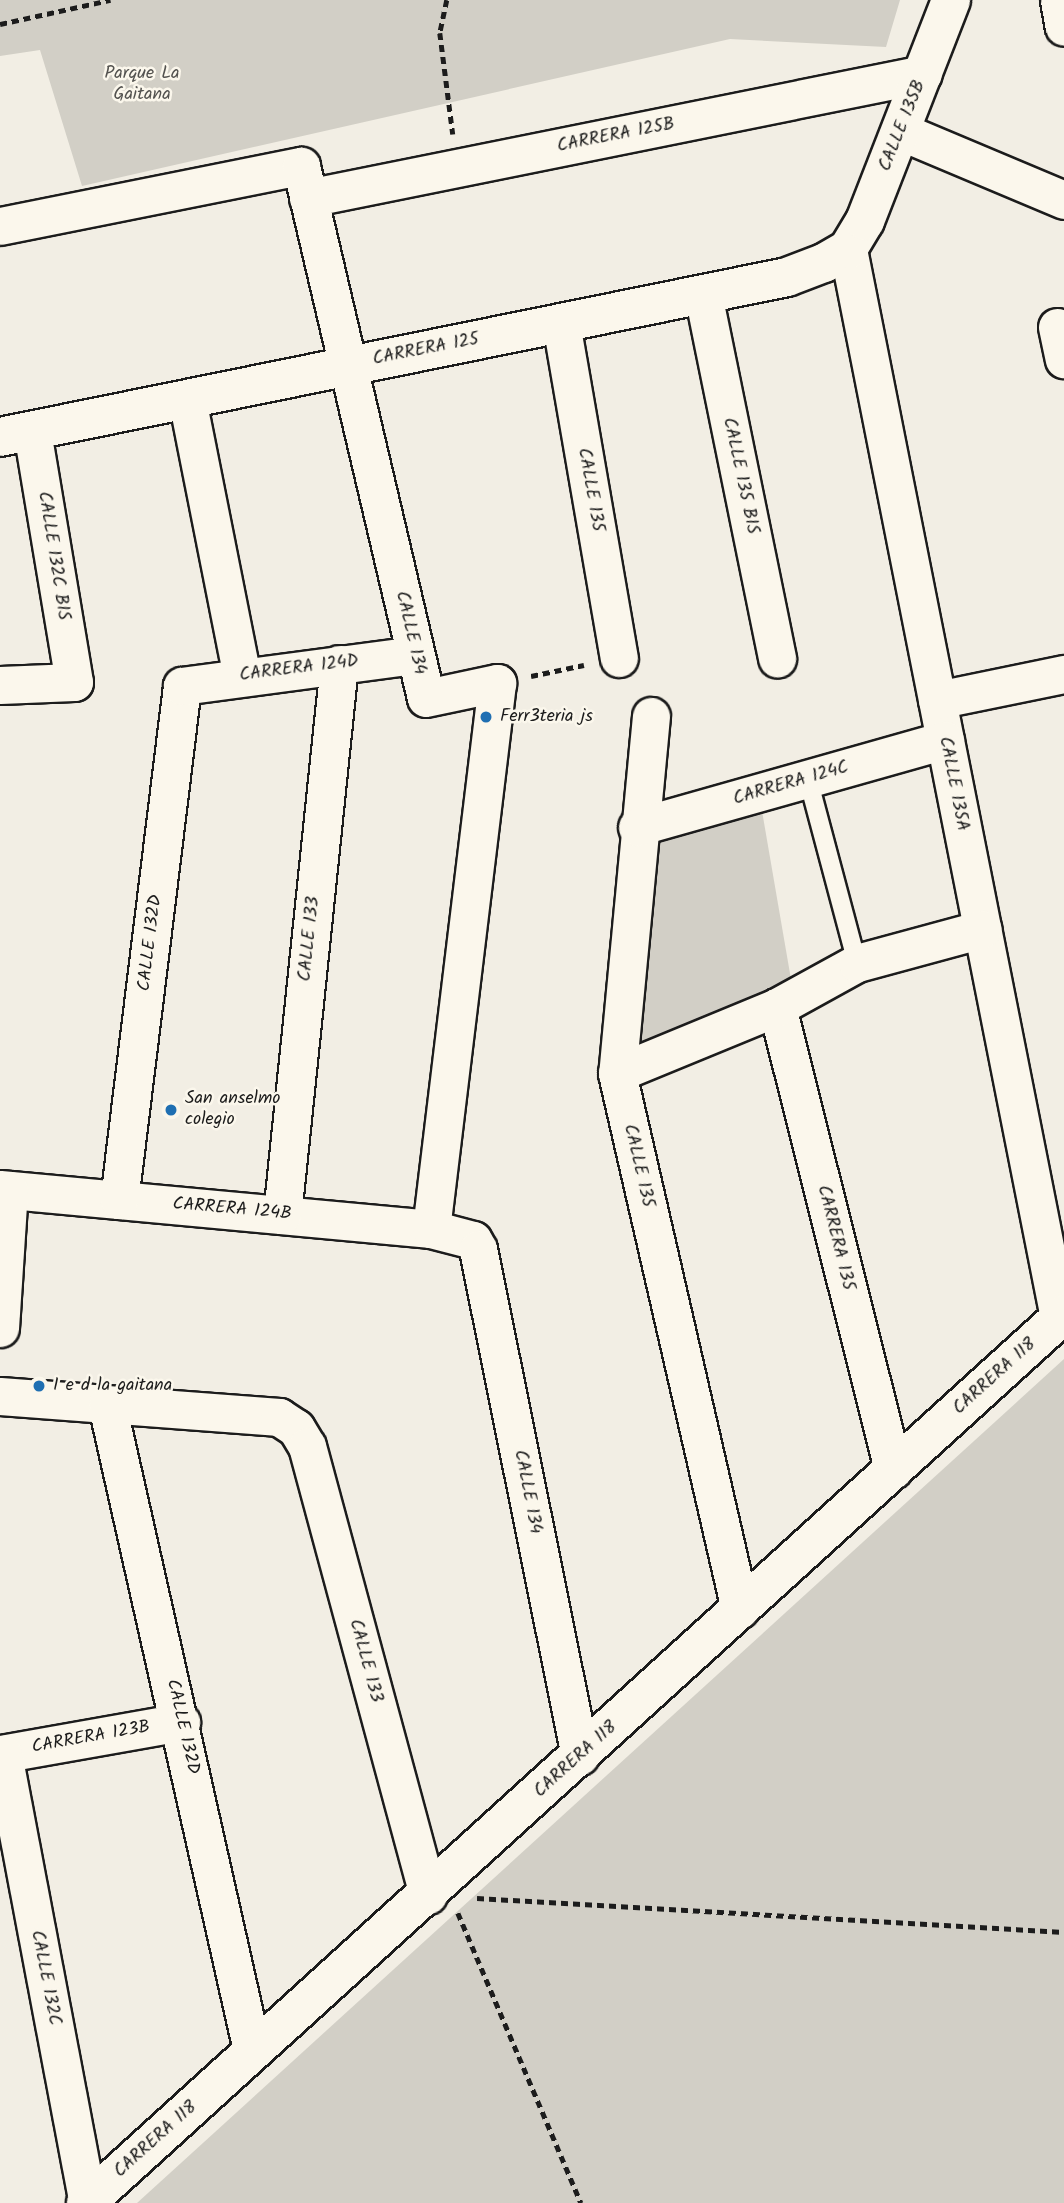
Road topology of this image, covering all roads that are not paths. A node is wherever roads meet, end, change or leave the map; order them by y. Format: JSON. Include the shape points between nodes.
{"nodes":[{"id":1,"x":951,"y":0,"type":"edge"},
{"id":2,"x":1059,"y":0,"type":"edge"},
{"id":3,"x":1064,"y":27,"type":"edge"},
{"id":4,"x":923,"y":74,"type":"junction"},
{"id":5,"x":900,"y":131,"type":"junction"},
{"id":6,"x":305,"y":182,"type":"junction"},
{"id":7,"x":1064,"y":200,"type":"edge"},
{"id":8,"x":0,"y":226,"type":"edge"},
{"id":9,"x":848,"y":249,"type":"junction"},
{"id":10,"x":703,"y":294,"type":"junction"},
{"id":11,"x":561,"y":323,"type":"junction"},
{"id":12,"x":348,"y":366,"type":"junction"},
{"id":13,"x":187,"y":398,"type":"junction"},
{"id":14,"x":16,"y":433,"type":"edge"},
{"id":15,"x":415,"y":655,"type":"junction"},
{"id":16,"x":619,"y":658,"type":"road end"},
{"id":17,"x":777,"y":659,"type":"dead end"},
{"id":18,"x":339,"y":664,"type":"junction"},
{"id":19,"x":1064,"y":674,"type":"edge"},
{"id":20,"x":242,"y":677,"type":"junction"},
{"id":21,"x":0,"y":685,"type":"edge"},
{"id":22,"x":182,"y":686,"type":"joint"},
{"id":23,"x":937,"y":700,"type":"junction"},
{"id":24,"x":651,"y":716,"type":"dead end"},
{"id":25,"x":945,"y":740,"type":"junction"},
{"id":26,"x":808,"y":779,"type":"junction"},
{"id":27,"x":637,"y":827,"type":"junction"},
{"id":28,"x":982,"y":929,"type":"junction"},
{"id":29,"x":857,"y":962,"type":"junction"},
{"id":30,"x":777,"y":1007,"type":"junction"},
{"id":31,"x":617,"y":1073,"type":"junction"},
{"id":32,"x":4,"y":1189,"type":"edge"},
{"id":33,"x":119,"y":1200,"type":"junction"},
{"id":34,"x":282,"y":1215,"type":"junction"},
{"id":35,"x":448,"y":1232,"type":"junction"},
{"id":36,"x":1062,"y":1316,"type":"edge"},
{"id":37,"x":0,"y":1328,"type":"edge"},
{"id":38,"x":0,"y":1396,"type":"edge"},
{"id":39,"x":107,"y":1405,"type":"junction"},
{"id":40,"x":893,"y":1470,"type":"junction"},
{"id":41,"x":740,"y":1609,"type":"junction"},
{"id":42,"x":181,"y":1722,"type":"junction"},
{"id":43,"x":1,"y":1754,"type":"edge"},
{"id":44,"x":580,"y":1756,"type":"junction"},
{"id":45,"x":439,"y":1896,"type":"junction"},
{"id":46,"x":252,"y":2050,"type":"junction"},
{"id":47,"x":87,"y":2202,"type":"edge"}],
"edges":[{"from":1,"to":4,"type":"street","name":"CALLE 135B"},
{"from":2,"to":3,"type":"street"},
{"from":4,"to":5,"type":"street","name":"CALLE 135B"},
{"from":4,"to":6,"type":"street","name":"CARRERA 125B","via":[[460,168]]},
{"from":5,"to":7,"type":"street"},
{"from":5,"to":9,"type":"street","name":"CALLE 135B","via":[[865,221]]},
{"from":6,"to":8,"type":"street","name":"CARRERA 125B"},
{"from":6,"to":12,"type":"street","name":"CALLE 134"},
{"from":9,"to":10,"type":"street","name":"CARRERA 125","via":[[787,277]]},
{"from":9,"to":23,"type":"street","name":"CALLE 135A"},
{"from":10,"to":11,"type":"street","name":"CARRERA 125"},
{"from":10,"to":17,"type":"street","name":"CALLE 135 BIS"},
{"from":11,"to":12,"type":"street","name":"CARRERA 125"},
{"from":11,"to":16,"type":"street","name":"CALLE 135"},
{"from":12,"to":13,"type":"street","name":"CARRERA 125"},
{"from":12,"to":15,"type":"street","name":"CALLE 134"},
{"from":13,"to":14,"type":"street","name":"CARRERA 125"},
{"from":13,"to":20,"type":"street"},
{"from":14,"to":21,"type":"street","name":"CALLE 132C BIS","via":[[74,682]]},
{"from":15,"to":18,"type":"street","name":"CARRERA 124D"},
{"from":15,"to":35,"type":"street","name":"CALLE 134","via":[[426,698],[497,683]]},
{"from":18,"to":20,"type":"street","name":"CARRERA 124D"},
{"from":18,"to":34,"type":"street","name":"CALLE 133"},
{"from":19,"to":23,"type":"street"},
{"from":20,"to":22,"type":"street","name":"CARRERA 124D"},
{"from":22,"to":33,"type":"street","name":"CALLE 132D"},
{"from":23,"to":25,"type":"street","name":"CALLE 135A"},
{"from":24,"to":27,"type":"street","name":"CALLE 135"},
{"from":25,"to":26,"type":"street","name":"CARRERA 124C"},
{"from":25,"to":28,"type":"street","name":"CALLE 135A"},
{"from":26,"to":27,"type":"street","name":"CARRERA 124C"},
{"from":26,"to":29,"type":"lane"},
{"from":27,"to":31,"type":"street","name":"CALLE 135"},
{"from":28,"to":29,"type":"street"},
{"from":28,"to":36,"type":"street","name":"CALLE 135A"},
{"from":29,"to":30,"type":"street"},
{"from":30,"to":31,"type":"street"},
{"from":30,"to":40,"type":"street","name":"CARRERA 135"},
{"from":31,"to":41,"type":"street","name":"CALLE 135"},
{"from":32,"to":33,"type":"street","name":"CARRERA 124B"},
{"from":32,"to":37,"type":"street"},
{"from":33,"to":34,"type":"street","name":"CARRERA 124B"},
{"from":34,"to":35,"type":"street","name":"CARRERA 124B"},
{"from":35,"to":44,"type":"street","name":"CALLE 134","via":[[478,1248]]},
{"from":36,"to":40,"type":"street","name":"CARRERA 118"},
{"from":38,"to":39,"type":"street"},
{"from":39,"to":42,"type":"street","name":"CALLE 132D"},
{"from":39,"to":45,"type":"street","name":"CALLE 133","via":[[279,1417],[296,1428],[307,1446]]},
{"from":40,"to":41,"type":"street","name":"CARRERA 118"},
{"from":41,"to":44,"type":"street","name":"CARRERA 118"},
{"from":42,"to":43,"type":"street","name":"CARRERA 123B"},
{"from":42,"to":46,"type":"street","name":"CALLE 132D"},
{"from":43,"to":47,"type":"street","name":"CALLE 132C"},
{"from":44,"to":45,"type":"street","name":"CARRERA 118"},
{"from":45,"to":46,"type":"street","name":"CARRERA 118"},
{"from":46,"to":47,"type":"street","name":"CARRERA 118"}]}
